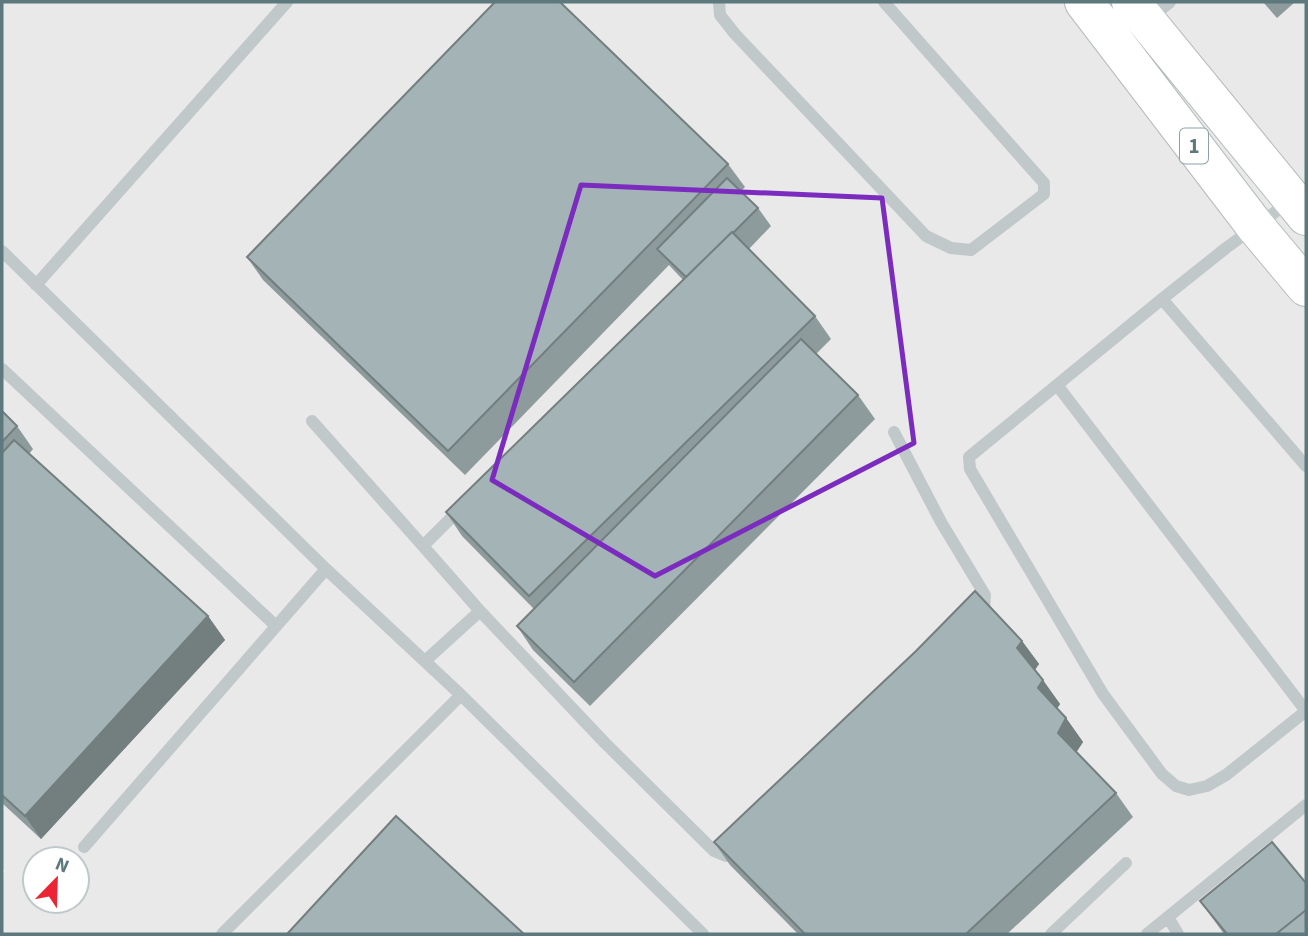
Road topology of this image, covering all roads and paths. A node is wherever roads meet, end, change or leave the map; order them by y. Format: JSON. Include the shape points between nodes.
{"nodes":[{"id":1,"x":287,"y":2,"type":"edge"},
{"id":2,"x":719,"y":2,"type":"edge"},
{"id":3,"x":884,"y":2,"type":"edge"},
{"id":4,"x":1084,"y":2,"type":"edge"},
{"id":5,"x":1149,"y":8,"type":"edge"},
{"id":6,"x":1302,"y":202,"type":"edge"},
{"id":7,"x":1255,"y":226,"type":"junction"},
{"id":8,"x":2,"y":251,"type":"edge"},
{"id":9,"x":36,"y":285,"type":"junction"},
{"id":10,"x":1306,"y":287,"type":"edge"},
{"id":11,"x":1162,"y":299,"type":"junction"},
{"id":12,"x":2,"y":369,"type":"edge"},
{"id":13,"x":1058,"y":384,"type":"junction"},
{"id":14,"x":312,"y":421,"type":"dead end"},
{"id":15,"x":894,"y":432,"type":"dead end"},
{"id":16,"x":1306,"y":466,"type":"edge"},
{"id":17,"x":471,"y":497,"type":"edge"},
{"id":18,"x":423,"y":546,"type":"junction"},
{"id":19,"x":326,"y":569,"type":"junction"},
{"id":20,"x":480,"y":611,"type":"junction"},
{"id":21,"x":276,"y":626,"type":"junction"},
{"id":22,"x":964,"y":627,"type":"edge"},
{"id":23,"x":425,"y":661,"type":"junction"},
{"id":24,"x":461,"y":695,"type":"junction"},
{"id":25,"x":1306,"y":711,"type":"edge"},
{"id":26,"x":1306,"y":805,"type":"edge"},
{"id":27,"x":750,"y":842,"type":"edge"},
{"id":28,"x":86,"y":845,"type":"edge"},
{"id":29,"x":1126,"y":863,"type":"dead end"},
{"id":30,"x":1168,"y":917,"type":"junction"},
{"id":31,"x":222,"y":934,"type":"edge"},
{"id":32,"x":702,"y":934,"type":"edge"},
{"id":33,"x":1051,"y":934,"type":"edge"},
{"id":34,"x":1147,"y":934,"type":"edge"},
{"id":35,"x":1178,"y":934,"type":"edge"}],
"edges":[{"from":1,"to":9,"type":"lane"},
{"from":2,"to":3,"type":"lane","via":[[720,15],[735,34],[926,236],[951,248],[971,250],[1044,194],[1044,183]]},
{"from":4,"to":7,"type":"highway","number":"1"},
{"from":5,"to":6,"type":"highway","number":"1"},
{"from":6,"to":7,"type":"lane"},
{"from":7,"to":10,"type":"highway","number":"1"},
{"from":7,"to":11,"type":"lane"},
{"from":8,"to":9,"type":"lane"},
{"from":9,"to":19,"type":"lane"},
{"from":11,"to":13,"type":"lane"},
{"from":11,"to":16,"type":"lane"},
{"from":12,"to":21,"type":"lane"},
{"from":13,"to":25,"type":"lane"},
{"from":13,"to":25,"type":"lane","via":[[970,457],[970,469],[1103,694],[1162,774],[1189,790],[1207,786]]},
{"from":14,"to":18,"type":"lane"},
{"from":15,"to":22,"type":"lane","via":[[985,595],[984,610]]},
{"from":17,"to":18,"type":"lane"},
{"from":18,"to":20,"type":"lane"},
{"from":19,"to":21,"type":"lane"},
{"from":19,"to":23,"type":"lane"},
{"from":20,"to":23,"type":"lane"},
{"from":20,"to":27,"type":"lane","via":[[714,851],[726,856],[741,852]]},
{"from":21,"to":28,"type":"lane"},
{"from":23,"to":24,"type":"lane"},
{"from":24,"to":31,"type":"lane"},
{"from":24,"to":32,"type":"lane"},
{"from":26,"to":30,"type":"lane"},
{"from":29,"to":33,"type":"lane"},
{"from":30,"to":34,"type":"lane"},
{"from":30,"to":35,"type":"lane"}]}
